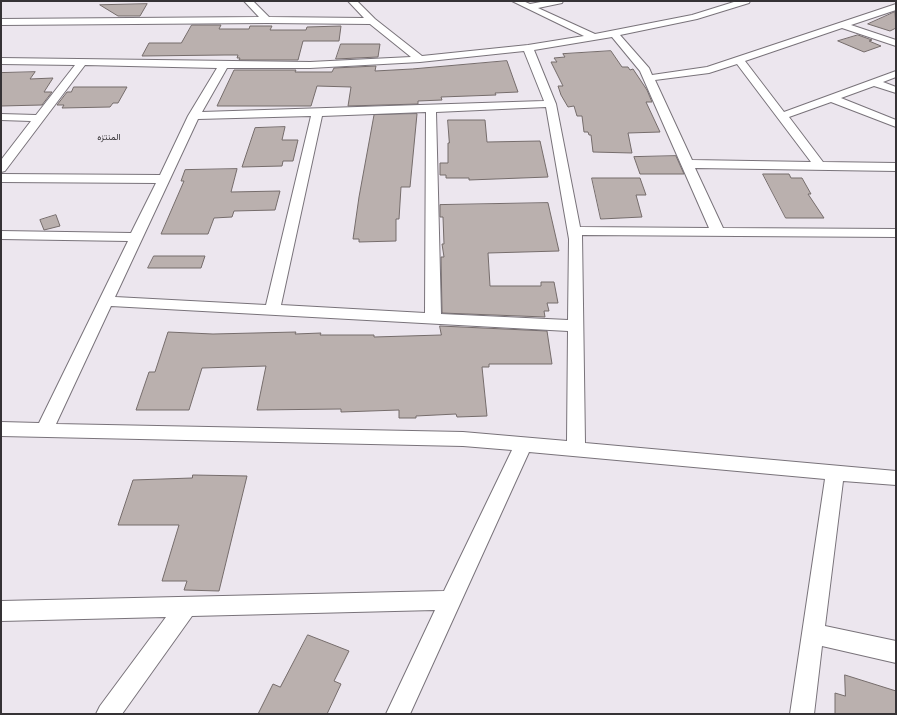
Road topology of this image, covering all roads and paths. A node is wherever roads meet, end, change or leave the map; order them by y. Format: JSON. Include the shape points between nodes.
{"nodes":[{"id":1,"x":248,"y":1,"type":"edge"},
{"id":2,"x":352,"y":1,"type":"edge"},
{"id":3,"x":516,"y":1,"type":"edge"},
{"id":4,"x":559,"y":1,"type":"edge"},
{"id":5,"x":746,"y":1,"type":"edge"},
{"id":6,"x":529,"y":7,"type":"junction"},
{"id":7,"x":896,"y":7,"type":"edge"},
{"id":8,"x":266,"y":20,"type":"junction"},
{"id":9,"x":372,"y":21,"type":"junction"},
{"id":10,"x":1,"y":22,"type":"edge"},
{"id":11,"x":842,"y":25,"type":"junction"},
{"id":12,"x":614,"y":34,"type":"junction"},
{"id":13,"x":592,"y":36,"type":"junction"},
{"id":14,"x":896,"y":43,"type":"edge"},
{"id":15,"x":528,"y":48,"type":"junction"},
{"id":16,"x":420,"y":59,"type":"junction"},
{"id":17,"x":739,"y":60,"type":"junction"},
{"id":18,"x":1,"y":61,"type":"edge"},
{"id":19,"x":82,"y":62,"type":"junction"},
{"id":20,"x":224,"y":66,"type":"junction"},
{"id":21,"x":896,"y":74,"type":"edge"},
{"id":22,"x":649,"y":78,"type":"junction"},
{"id":23,"x":873,"y":82,"type":"junction"},
{"id":24,"x":896,"y":90,"type":"edge"},
{"id":25,"x":831,"y":98,"type":"junction"},
{"id":26,"x":551,"y":104,"type":"junction"},
{"id":27,"x":431,"y":109,"type":"junction"},
{"id":28,"x":317,"y":112,"type":"junction"},
{"id":29,"x":194,"y":116,"type":"junction"},
{"id":30,"x":782,"y":116,"type":"junction"},
{"id":31,"x":1,"y":117,"type":"edge"},
{"id":32,"x":40,"y":118,"type":"junction"},
{"id":33,"x":896,"y":124,"type":"edge"},
{"id":34,"x":688,"y":164,"type":"junction"},
{"id":35,"x":820,"y":166,"type":"junction"},
{"id":36,"x":896,"y":167,"type":"edge"},
{"id":37,"x":1,"y":168,"type":"edge"},
{"id":38,"x":1,"y":178,"type":"edge"},
{"id":39,"x":164,"y":179,"type":"junction"},
{"id":40,"x":718,"y":232,"type":"junction"},
{"id":41,"x":896,"y":233,"type":"edge"},
{"id":42,"x":1,"y":235,"type":"edge"},
{"id":43,"x":575,"y":235,"type":"junction"},
{"id":44,"x":136,"y":237,"type":"junction"},
{"id":45,"x":896,"y":244,"type":"edge"},
{"id":46,"x":105,"y":301,"type":"junction"},
{"id":47,"x":272,"y":310,"type":"junction"},
{"id":48,"x":433,"y":318,"type":"junction"},
{"id":49,"x":576,"y":326,"type":"junction"},
{"id":50,"x":1,"y":429,"type":"edge"},
{"id":51,"x":44,"y":430,"type":"junction"},
{"id":52,"x":524,"y":444,"type":"junction"},
{"id":53,"x":576,"y":449,"type":"junction"},
{"id":54,"x":835,"y":472,"type":"junction"},
{"id":55,"x":896,"y":478,"type":"edge"},
{"id":56,"x":450,"y":600,"type":"junction"},
{"id":57,"x":186,"y":607,"type":"junction"},
{"id":58,"x":1,"y":612,"type":"edge"},
{"id":59,"x":813,"y":634,"type":"junction"},
{"id":60,"x":896,"y":652,"type":"edge"},
{"id":61,"x":108,"y":714,"type":"edge"},
{"id":62,"x":398,"y":714,"type":"edge"},
{"id":63,"x":802,"y":714,"type":"edge"}],
"edges":[{"from":1,"to":8,"type":"street"},
{"from":2,"to":9,"type":"street"},
{"from":3,"to":6,"type":"street"},
{"from":4,"to":6,"type":"street"},
{"from":5,"to":12,"type":"street","via":[[694,17]]},
{"from":6,"to":13,"type":"street"},
{"from":7,"to":11,"type":"street"},
{"from":8,"to":9,"type":"street"},
{"from":8,"to":10,"type":"street"},
{"from":9,"to":16,"type":"street"},
{"from":11,"to":14,"type":"street"},
{"from":11,"to":17,"type":"street"},
{"from":12,"to":13,"type":"street"},
{"from":12,"to":22,"type":"street"},
{"from":13,"to":15,"type":"street"},
{"from":15,"to":16,"type":"street"},
{"from":15,"to":26,"type":"street"},
{"from":16,"to":20,"type":"street","via":[[310,65]]},
{"from":17,"to":22,"type":"street","via":[[709,70]]},
{"from":17,"to":30,"type":"street"},
{"from":18,"to":19,"type":"street"},
{"from":19,"to":20,"type":"street"},
{"from":19,"to":32,"type":"street"},
{"from":20,"to":29,"type":"street"},
{"from":21,"to":23,"type":"street"},
{"from":22,"to":34,"type":"street"},
{"from":23,"to":24,"type":"street"},
{"from":23,"to":25,"type":"street"},
{"from":25,"to":30,"type":"street"},
{"from":25,"to":33,"type":"street"},
{"from":26,"to":27,"type":"street"},
{"from":26,"to":43,"type":"street"},
{"from":27,"to":28,"type":"street"},
{"from":27,"to":48,"type":"street"},
{"from":28,"to":29,"type":"street"},
{"from":28,"to":47,"type":"street"},
{"from":29,"to":39,"type":"street"},
{"from":30,"to":35,"type":"street"},
{"from":31,"to":32,"type":"street"},
{"from":32,"to":37,"type":"street"},
{"from":34,"to":35,"type":"street"},
{"from":34,"to":40,"type":"street"},
{"from":35,"to":36,"type":"street"},
{"from":38,"to":39,"type":"street"},
{"from":39,"to":44,"type":"street"},
{"from":40,"to":41,"type":"street"},
{"from":40,"to":43,"type":"street"},
{"from":42,"to":44,"type":"street"},
{"from":43,"to":45,"type":"street"},
{"from":43,"to":49,"type":"street"},
{"from":44,"to":46,"type":"street"},
{"from":46,"to":47,"type":"street"},
{"from":46,"to":51,"type":"street"},
{"from":47,"to":48,"type":"street"},
{"from":48,"to":49,"type":"street"},
{"from":49,"to":53,"type":"street"},
{"from":50,"to":51,"type":"street"},
{"from":51,"to":52,"type":"street","via":[[464,439]]},
{"from":52,"to":53,"type":"street"},
{"from":52,"to":56,"type":"street"},
{"from":53,"to":54,"type":"street"},
{"from":54,"to":55,"type":"street"},
{"from":54,"to":59,"type":"street"},
{"from":56,"to":57,"type":"street"},
{"from":56,"to":62,"type":"street"},
{"from":57,"to":58,"type":"street"},
{"from":57,"to":61,"type":"street"},
{"from":59,"to":60,"type":"street"},
{"from":59,"to":63,"type":"street"}]}
